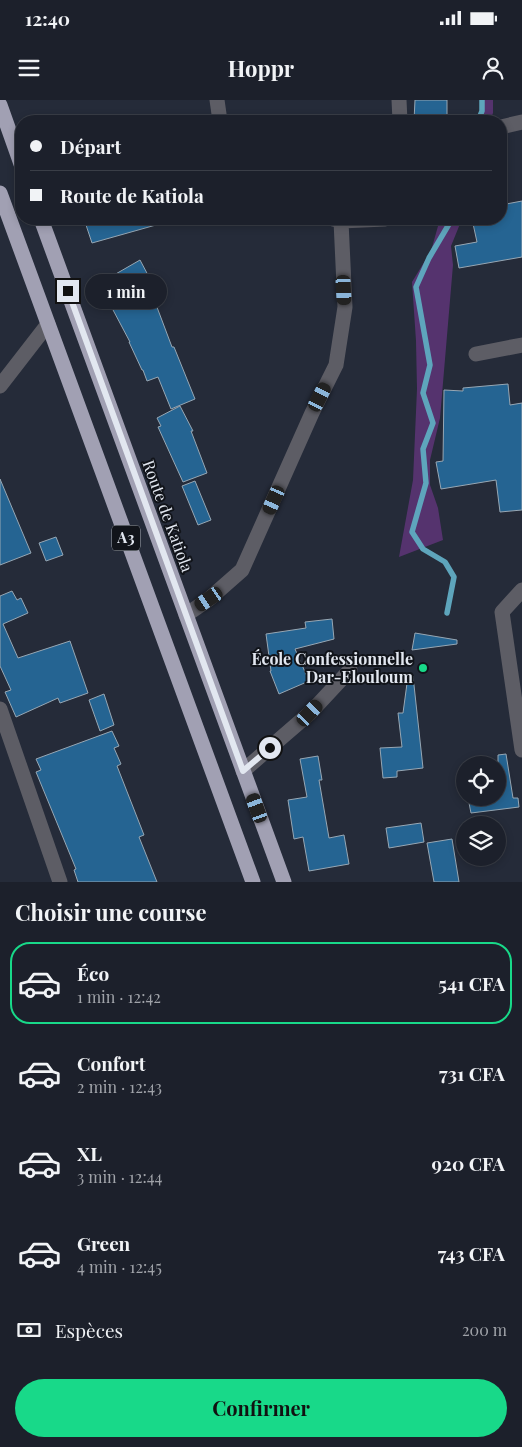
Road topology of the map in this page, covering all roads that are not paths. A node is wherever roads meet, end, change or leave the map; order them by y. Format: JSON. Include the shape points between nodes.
{"nodes":[{"id":1,"x":217,"y":100,"type":"edge"},
{"id":2,"x":400,"y":100,"type":"edge"},
{"id":3,"x":0,"y":106,"type":"edge"},
{"id":4,"x":219,"y":115,"type":"edge"},
{"id":5,"x":400,"y":115,"type":"edge"},
{"id":6,"x":522,"y":122,"type":"edge"},
{"id":7,"x":507,"y":126,"type":"edge"},
{"id":8,"x":15,"y":147,"type":"edge"},
{"id":9,"x":0,"y":193,"type":"edge"},
{"id":10,"x":43,"y":225,"type":"edge"},
{"id":11,"x":337,"y":225,"type":"edge"},
{"id":12,"x":48,"y":324,"type":"junction"},
{"id":13,"x":522,"y":345,"type":"edge"},
{"id":14,"x":476,"y":354,"type":"dead end"},
{"id":15,"x":0,"y":386,"type":"edge"},
{"id":16,"x":522,"y":590,"type":"edge"},
{"id":17,"x":186,"y":615,"type":"junction"},
{"id":18,"x":350,"y":670,"type":"dead end"},
{"id":19,"x":0,"y":709,"type":"edge"},
{"id":20,"x":522,"y":750,"type":"edge"},
{"id":21,"x":243,"y":771,"type":"junction"},
{"id":22,"x":60,"y":882,"type":"edge"},
{"id":23,"x":253,"y":882,"type":"edge"},
{"id":24,"x":284,"y":882,"type":"edge"}],
"edges":[{"from":1,"to":4,"type":"street"},
{"from":2,"to":5,"type":"street"},
{"from":3,"to":8,"type":"highway"},
{"from":6,"to":7,"type":"street"},
{"from":9,"to":12,"type":"highway","number":"A3"},
{"from":10,"to":17,"type":"highway","name":"Route de Katiola","number":"A3"},
{"from":11,"to":17,"type":"street","via":[[345,307],[336,365],[242,570]]},
{"from":12,"to":15,"type":"street"},
{"from":12,"to":23,"type":"highway","number":"A3"},
{"from":13,"to":14,"type":"street"},
{"from":16,"to":20,"type":"street","via":[[502,612]]},
{"from":17,"to":21,"type":"highway","name":"Route de Katiola","number":"A3"},
{"from":18,"to":21,"type":"street","via":[[310,713]]},
{"from":19,"to":22,"type":"street"},
{"from":21,"to":24,"type":"highway","name":"Route de Katiola","number":"A3"}]}
